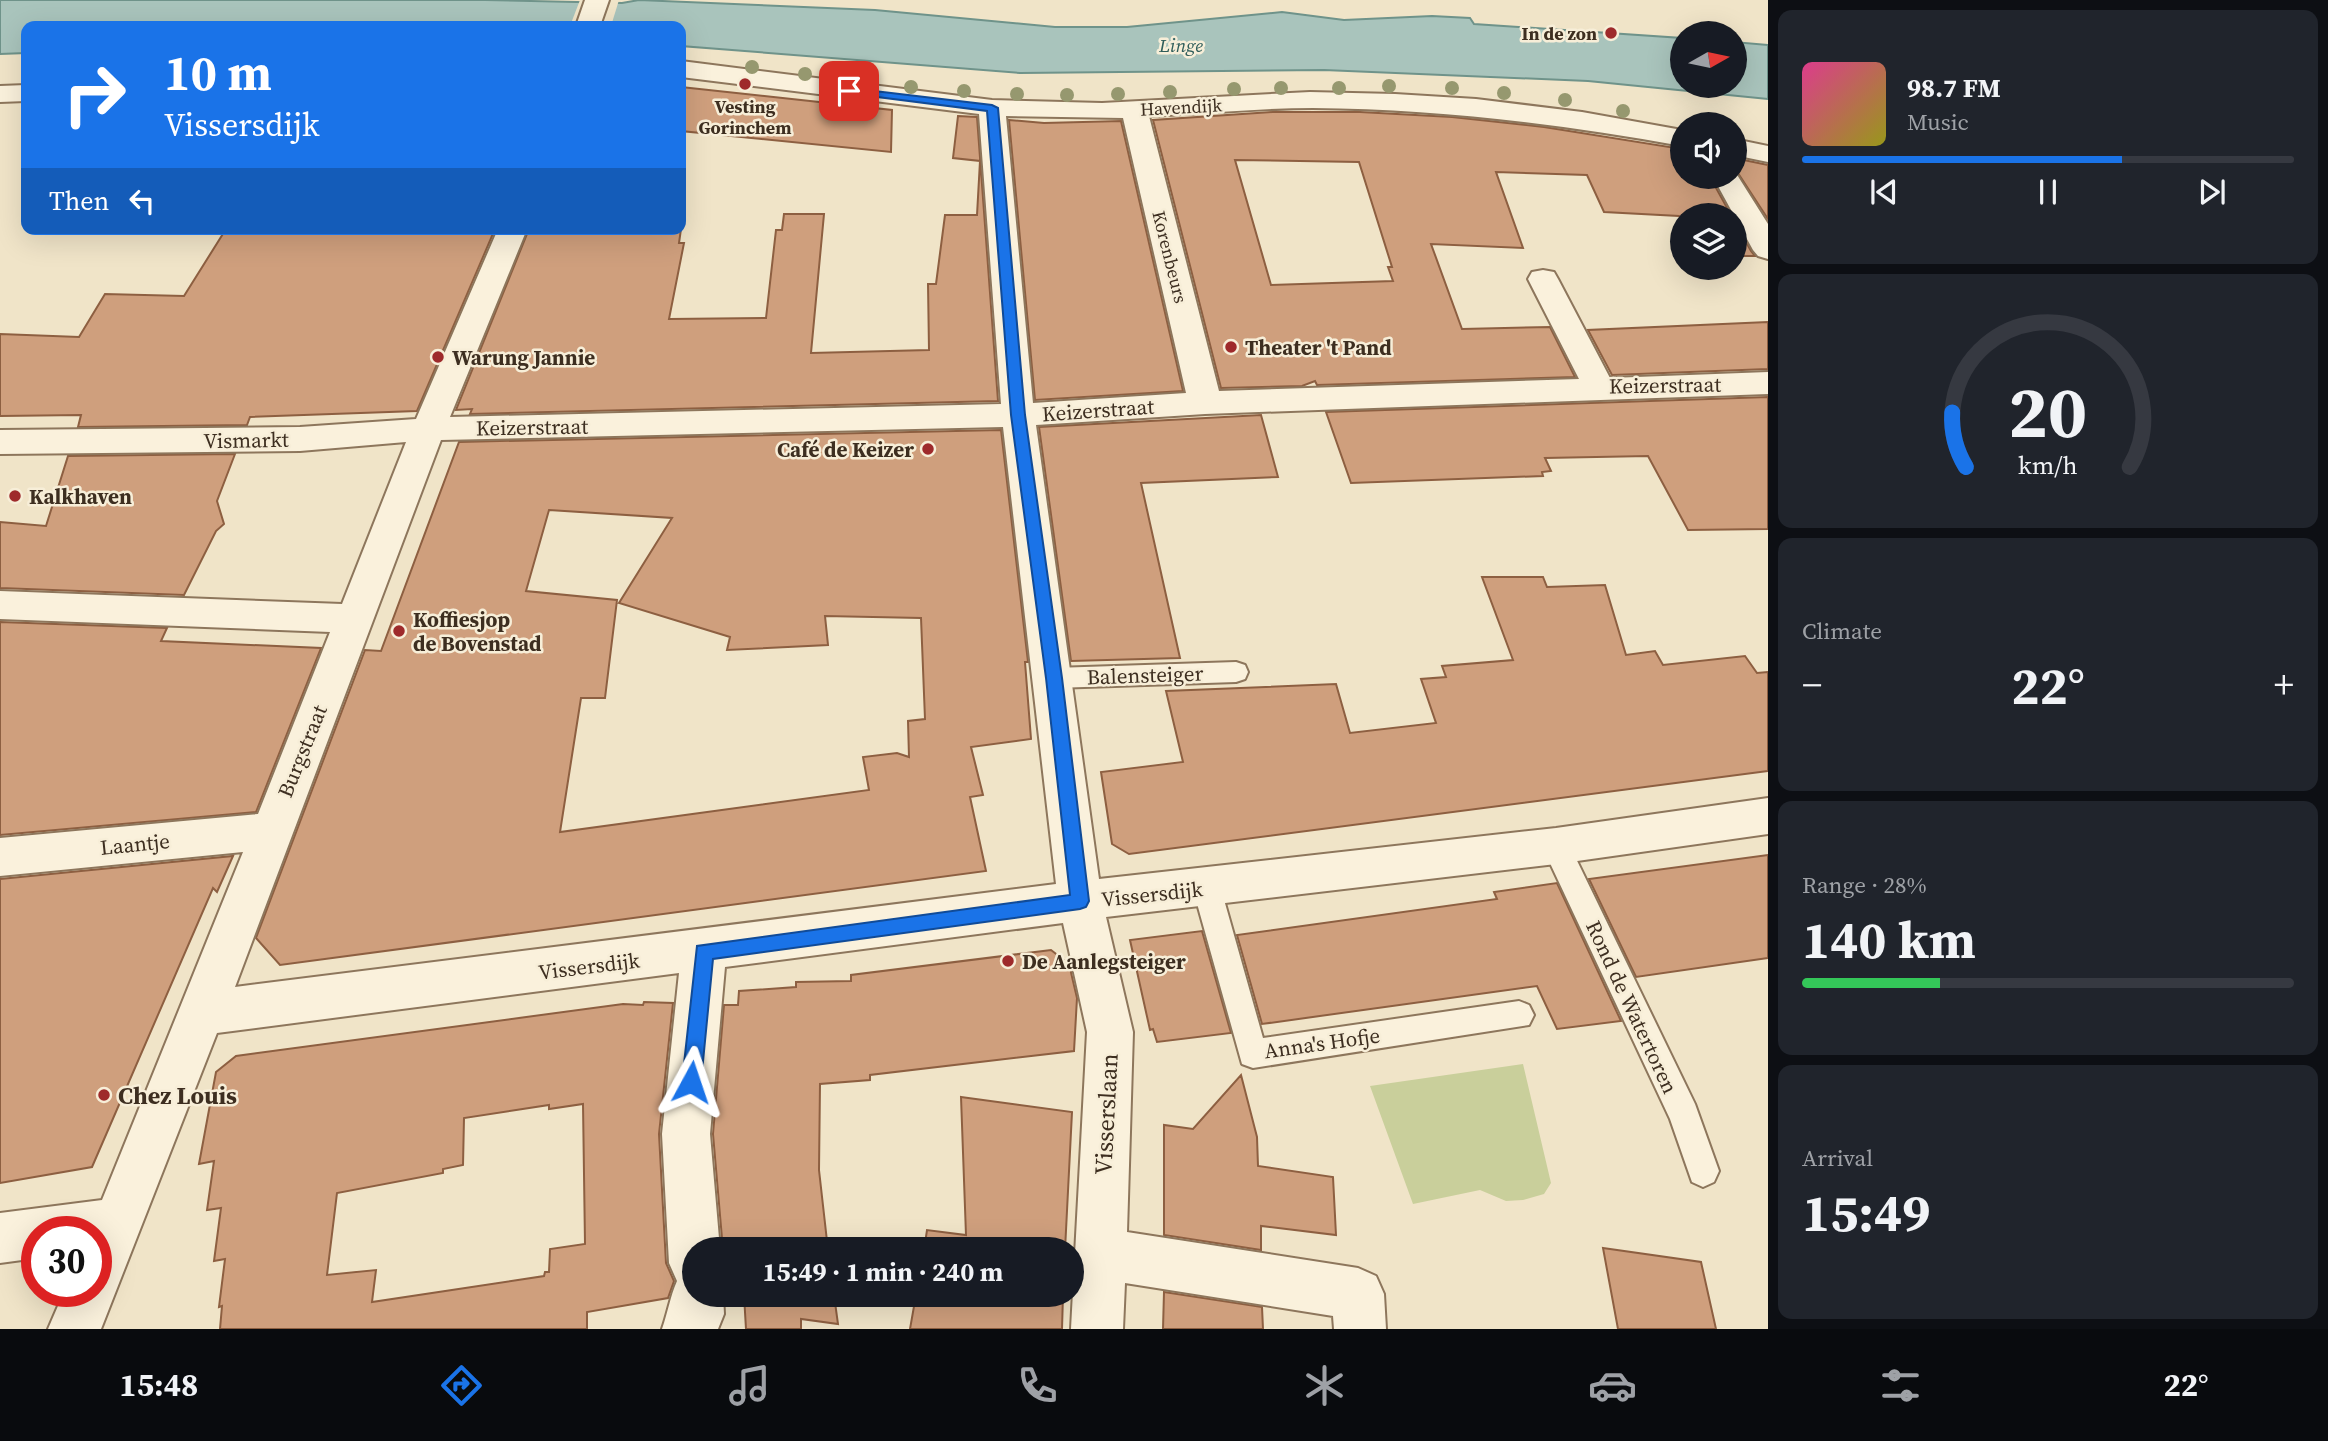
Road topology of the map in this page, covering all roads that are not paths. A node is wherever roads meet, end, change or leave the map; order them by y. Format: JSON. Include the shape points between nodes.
{"nodes":[{"id":1,"x":597,"y":0,"type":"edge"},
{"id":2,"x":590,"y":21,"type":"edge"},
{"id":3,"x":686,"y":70,"type":"edge"},
{"id":4,"x":21,"y":93,"type":"edge"},
{"id":5,"x":0,"y":94,"type":"edge"},
{"id":6,"x":992,"y":108,"type":"junction"},
{"id":7,"x":1134,"y":110,"type":"junction"},
{"id":8,"x":1670,"y":136,"type":"edge"},
{"id":9,"x":1747,"y":150,"type":"edge"},
{"id":10,"x":1768,"y":154,"type":"edge"},
{"id":11,"x":1734,"y":189,"type":"edge"},
{"id":12,"x":510,"y":235,"type":"edge"},
{"id":13,"x":1768,"y":250,"type":"edge"},
{"id":14,"x":1543,"y":279,"type":"dead end"},
{"id":15,"x":1768,"y":383,"type":"edge"},
{"id":16,"x":1600,"y":387,"type":"junction"},
{"id":17,"x":1205,"y":403,"type":"junction"},
{"id":18,"x":1018,"y":415,"type":"junction"},
{"id":19,"x":428,"y":429,"type":"junction"},
{"id":20,"x":0,"y":442,"type":"edge"},
{"id":21,"x":15,"y":605,"type":"edge"},
{"id":22,"x":355,"y":619,"type":"junction"},
{"id":23,"x":1236,"y":672,"type":"dead end"},
{"id":24,"x":1054,"y":678,"type":"junction"},
{"id":25,"x":1768,"y":816,"type":"edge"},
{"id":26,"x":270,"y":831,"type":"junction"},
{"id":27,"x":1556,"y":846,"type":"junction"},
{"id":28,"x":0,"y":857,"type":"edge"},
{"id":29,"x":1207,"y":889,"type":"junction"},
{"id":30,"x":1080,"y":901,"type":"junction"},
{"id":31,"x":704,"y":952,"type":"junction"},
{"id":32,"x":202,"y":1013,"type":"junction"},
{"id":33,"x":1519,"y":1015,"type":"dead end"},
{"id":34,"x":1703,"y":1171,"type":"dead end"},
{"id":35,"x":119,"y":1223,"type":"junction"},
{"id":36,"x":112,"y":1224,"type":"edge"},
{"id":37,"x":21,"y":1235,"type":"edge"},
{"id":38,"x":693,"y":1237,"type":"edge"},
{"id":39,"x":0,"y":1238,"type":"edge"},
{"id":40,"x":112,"y":1239,"type":"edge"},
{"id":41,"x":1099,"y":1253,"type":"junction"},
{"id":42,"x":84,"y":1307,"type":"edge"},
{"id":43,"x":698,"y":1307,"type":"edge"},
{"id":44,"x":74,"y":1329,"type":"edge"},
{"id":45,"x":688,"y":1329,"type":"edge"},
{"id":46,"x":1097,"y":1329,"type":"edge"},
{"id":47,"x":1360,"y":1329,"type":"edge"}],
"edges":[{"from":1,"to":2,"type":"street"},
{"from":3,"to":6,"type":"street","name":"Havendijk"},
{"from":4,"to":5,"type":"street"},
{"from":6,"to":7,"type":"street","name":"Havendijk"},
{"from":6,"to":18,"type":"street","name":"Balensteiger"},
{"from":7,"to":8,"type":"street","name":"Havendijk","via":[[1310,100],[1395,102],[1582,120]]},
{"from":7,"to":17,"type":"street","name":"Korenbeurs"},
{"from":9,"to":10,"type":"street"},
{"from":11,"to":13,"type":"street"},
{"from":12,"to":19,"type":"street","name":"Burgstraat"},
{"from":14,"to":16,"type":"street"},
{"from":15,"to":16,"type":"street","name":"Keizerstraat"},
{"from":16,"to":17,"type":"street","name":"Keizerstraat"},
{"from":17,"to":18,"type":"street","name":"Keizerstraat"},
{"from":18,"to":19,"type":"street","name":"Keizerstraat"},
{"from":18,"to":24,"type":"street","name":"Balensteiger"},
{"from":19,"to":20,"type":"street","name":"Vismarkt","via":[[300,439]]},
{"from":19,"to":22,"type":"street","name":"Burgstraat"},
{"from":21,"to":22,"type":"street"},
{"from":22,"to":26,"type":"street","name":"Burgstraat"},
{"from":23,"to":24,"type":"lane","name":"Balensteiger"},
{"from":24,"to":30,"type":"street","name":"Balensteiger"},
{"from":25,"to":27,"type":"street","name":"Vissersdijk"},
{"from":26,"to":28,"type":"street","name":"Laantje"},
{"from":26,"to":32,"type":"street","name":"Burgstraat"},
{"from":27,"to":29,"type":"street","name":"Vissersdijk"},
{"from":27,"to":34,"type":"lane","name":"Rond de Watertoren","via":[[1684,1115]]},
{"from":29,"to":30,"type":"street","name":"Vissersdijk"},
{"from":29,"to":33,"type":"lane","name":"Anna's Hofje","via":[[1253,1054]]},
{"from":30,"to":31,"type":"street","name":"Vissersdijk"},
{"from":30,"to":41,"type":"street","name":"Visserslaan","via":[[1110,1032]]},
{"from":31,"to":32,"type":"street","name":"Vissersdijk"},
{"from":31,"to":38,"type":"street","via":[[687,1134]]},
{"from":32,"to":35,"type":"street","name":"Burgstraat"},
{"from":35,"to":36,"type":"street"},
{"from":35,"to":40,"type":"street","name":"Burgstraat"},
{"from":37,"to":39,"type":"street"},
{"from":41,"to":46,"type":"street","name":"Visserslaan"},
{"from":41,"to":47,"type":"street","via":[[1358,1294]]},
{"from":42,"to":44,"type":"street"},
{"from":43,"to":45,"type":"street"}]}
